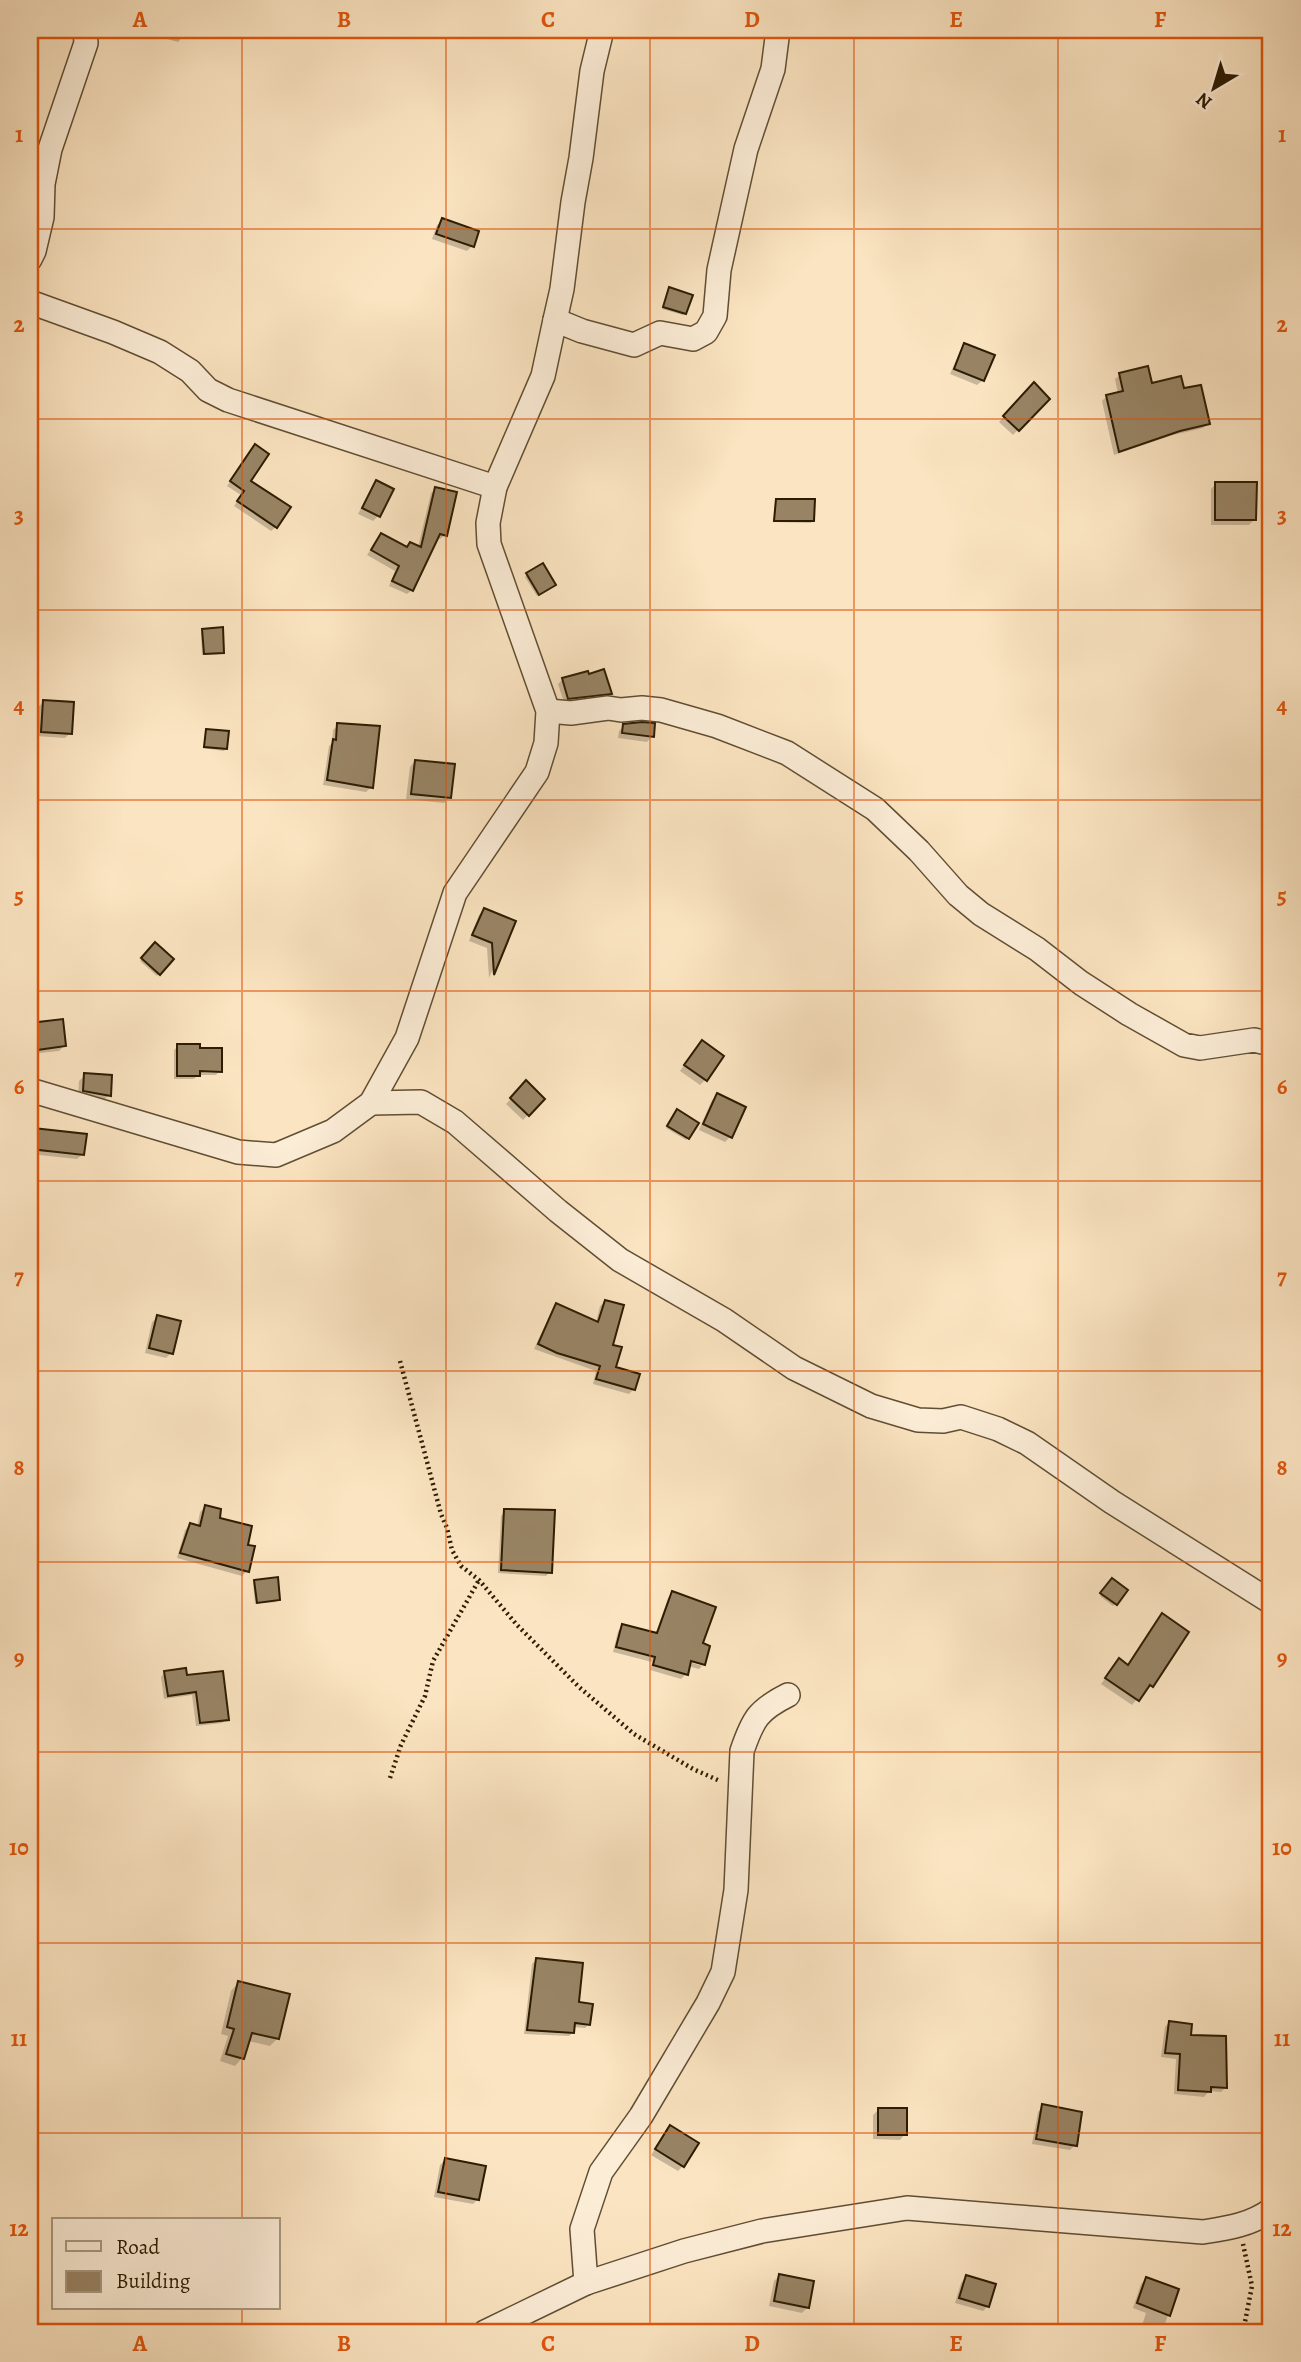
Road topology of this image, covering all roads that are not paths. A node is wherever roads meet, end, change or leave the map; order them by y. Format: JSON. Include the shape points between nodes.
{"nodes":[{"id":1,"x":85,"y":30,"type":"edge"},
{"id":2,"x":602,"y":30,"type":"edge"},
{"id":3,"x":778,"y":30,"type":"edge"},
{"id":4,"x":30,"y":259,"type":"edge"},
{"id":5,"x":30,"y":302,"type":"edge"},
{"id":6,"x":555,"y":320,"type":"junction"},
{"id":7,"x":495,"y":487,"type":"junction"},
{"id":8,"x":548,"y":711,"type":"junction"},
{"id":9,"x":1271,"y":1044,"type":"edge"},
{"id":10,"x":30,"y":1090,"type":"edge"},
{"id":11,"x":371,"y":1103,"type":"junction"},
{"id":12,"x":1271,"y":1602,"type":"edge"},
{"id":13,"x":788,"y":1695,"type":"dead end"},
{"id":14,"x":1271,"y":2210,"type":"edge"},
{"id":15,"x":586,"y":2283,"type":"junction"},
{"id":16,"x":485,"y":2332,"type":"edge"}],
"edges":[{"from":1,"to":4,"type":"street","via":[[86,43],[50,149],[42,217]]},
{"from":2,"to":6,"type":"street"},
{"from":3,"to":6,"type":"street","via":[[719,270],[715,316],[706,332],[693,339],[660,333],[634,345]]},
{"from":5,"to":7,"type":"street","via":[[160,352],[228,400]]},
{"from":6,"to":7,"type":"street","via":[[542,376]]},
{"from":7,"to":8,"type":"street","via":[[489,544]]},
{"from":8,"to":9,"type":"street","via":[[661,710],[787,752],[875,808],[981,914],[1129,1014],[1184,1045],[1200,1048],[1254,1040]]},
{"from":8,"to":11,"type":"street","via":[[546,743],[537,772],[454,893],[407,1038]]},
{"from":10,"to":11,"type":"street","via":[[238,1152],[276,1155],[333,1131]]},
{"from":11,"to":12,"type":"street","via":[[421,1102],[455,1122],[620,1260],[724,1320],[794,1368],[870,1406],[918,1420],[961,1417],[1027,1443]]},
{"from":13,"to":15,"type":"street","via":[[765,1706],[741,1751],[736,1890],[723,1972],[641,2116],[601,2172],[582,2229]]},
{"from":14,"to":15,"type":"street","via":[[1239,2226],[1203,2232],[908,2208],[762,2231]]},
{"from":15,"to":16,"type":"street"}]}
